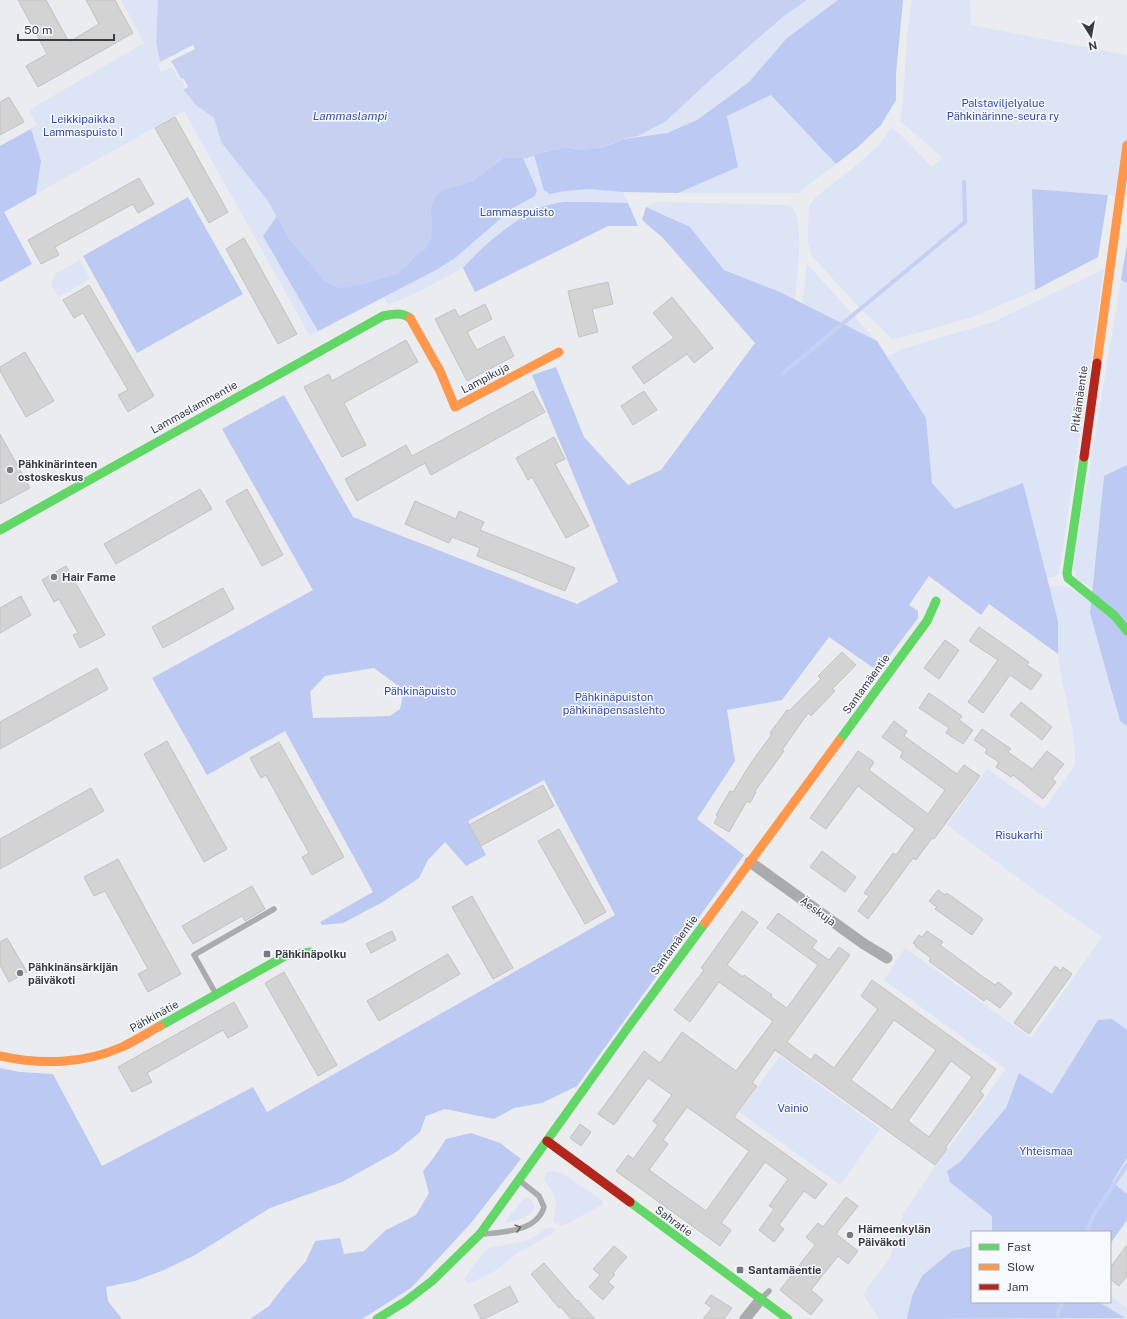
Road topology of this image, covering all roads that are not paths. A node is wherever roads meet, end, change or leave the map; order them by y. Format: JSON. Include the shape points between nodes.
{"nodes":[{"id":1,"x":1127,"y":145,"type":"edge"},
{"id":2,"x":403,"y":313,"type":"joint"},
{"id":3,"x":559,"y":352,"type":"dead end"},
{"id":4,"x":0,"y":530,"type":"edge"},
{"id":5,"x":936,"y":601,"type":"dead end"},
{"id":6,"x":1127,"y":631,"type":"edge"},
{"id":7,"x":750,"y":862,"type":"junction"},
{"id":8,"x":274,"y":910,"type":"dead end"},
{"id":9,"x":310,"y":952,"type":"dead end"},
{"id":10,"x":887,"y":958,"type":"dead end"},
{"id":11,"x":216,"y":995,"type":"junction"},
{"id":12,"x":0,"y":1056,"type":"edge"},
{"id":13,"x":547,"y":1141,"type":"junction"},
{"id":14,"x":518,"y":1180,"type":"junction"},
{"id":15,"x":480,"y":1234,"type":"junction"},
{"id":16,"x":765,"y":1295,"type":"junction"},
{"id":17,"x":378,"y":1319,"type":"edge"},
{"id":18,"x":745,"y":1319,"type":"edge"},
{"id":19,"x":788,"y":1319,"type":"edge"}],
"edges":[{"from":1,"to":6,"type":"street","name":"Pitkämäentie","via":[[1067,572],[1072,582],[1115,616]]},
{"from":2,"to":3,"type":"street","name":"Lampikuja","via":[[411,319],[440,371],[456,407]]},
{"from":2,"to":4,"type":"street","name":"Lammaslammentie","via":[[383,316]]},
{"from":5,"to":7,"type":"street","name":"Santamäentie","via":[[927,620]]},
{"from":7,"to":10,"type":"street","name":"Äeskuja"},
{"from":7,"to":13,"type":"street","name":"Santamäentie"},
{"from":8,"to":11,"type":"lane","via":[[194,954]]},
{"from":9,"to":11,"type":"street","name":"Pähkinätie","via":[[285,956]]},
{"from":11,"to":12,"type":"street","name":"Pähkinätie","via":[[122,1047],[103,1054],[85,1059],[52,1062]]},
{"from":13,"to":14,"type":"street","name":"Santamäentie"},
{"from":13,"to":16,"type":"street","name":"Sahratie"},
{"from":14,"to":15,"type":"street","name":"Santamäentie"},
{"from":15,"to":14,"type":"lane","one_way":true,"via":[[515,1230],[538,1218],[544,1207],[542,1201]]},
{"from":15,"to":17,"type":"street","name":"Santamäentie","via":[[427,1286],[401,1306]]},
{"from":16,"to":18,"type":"street"},
{"from":16,"to":19,"type":"street","name":"Sahratie"}]}
